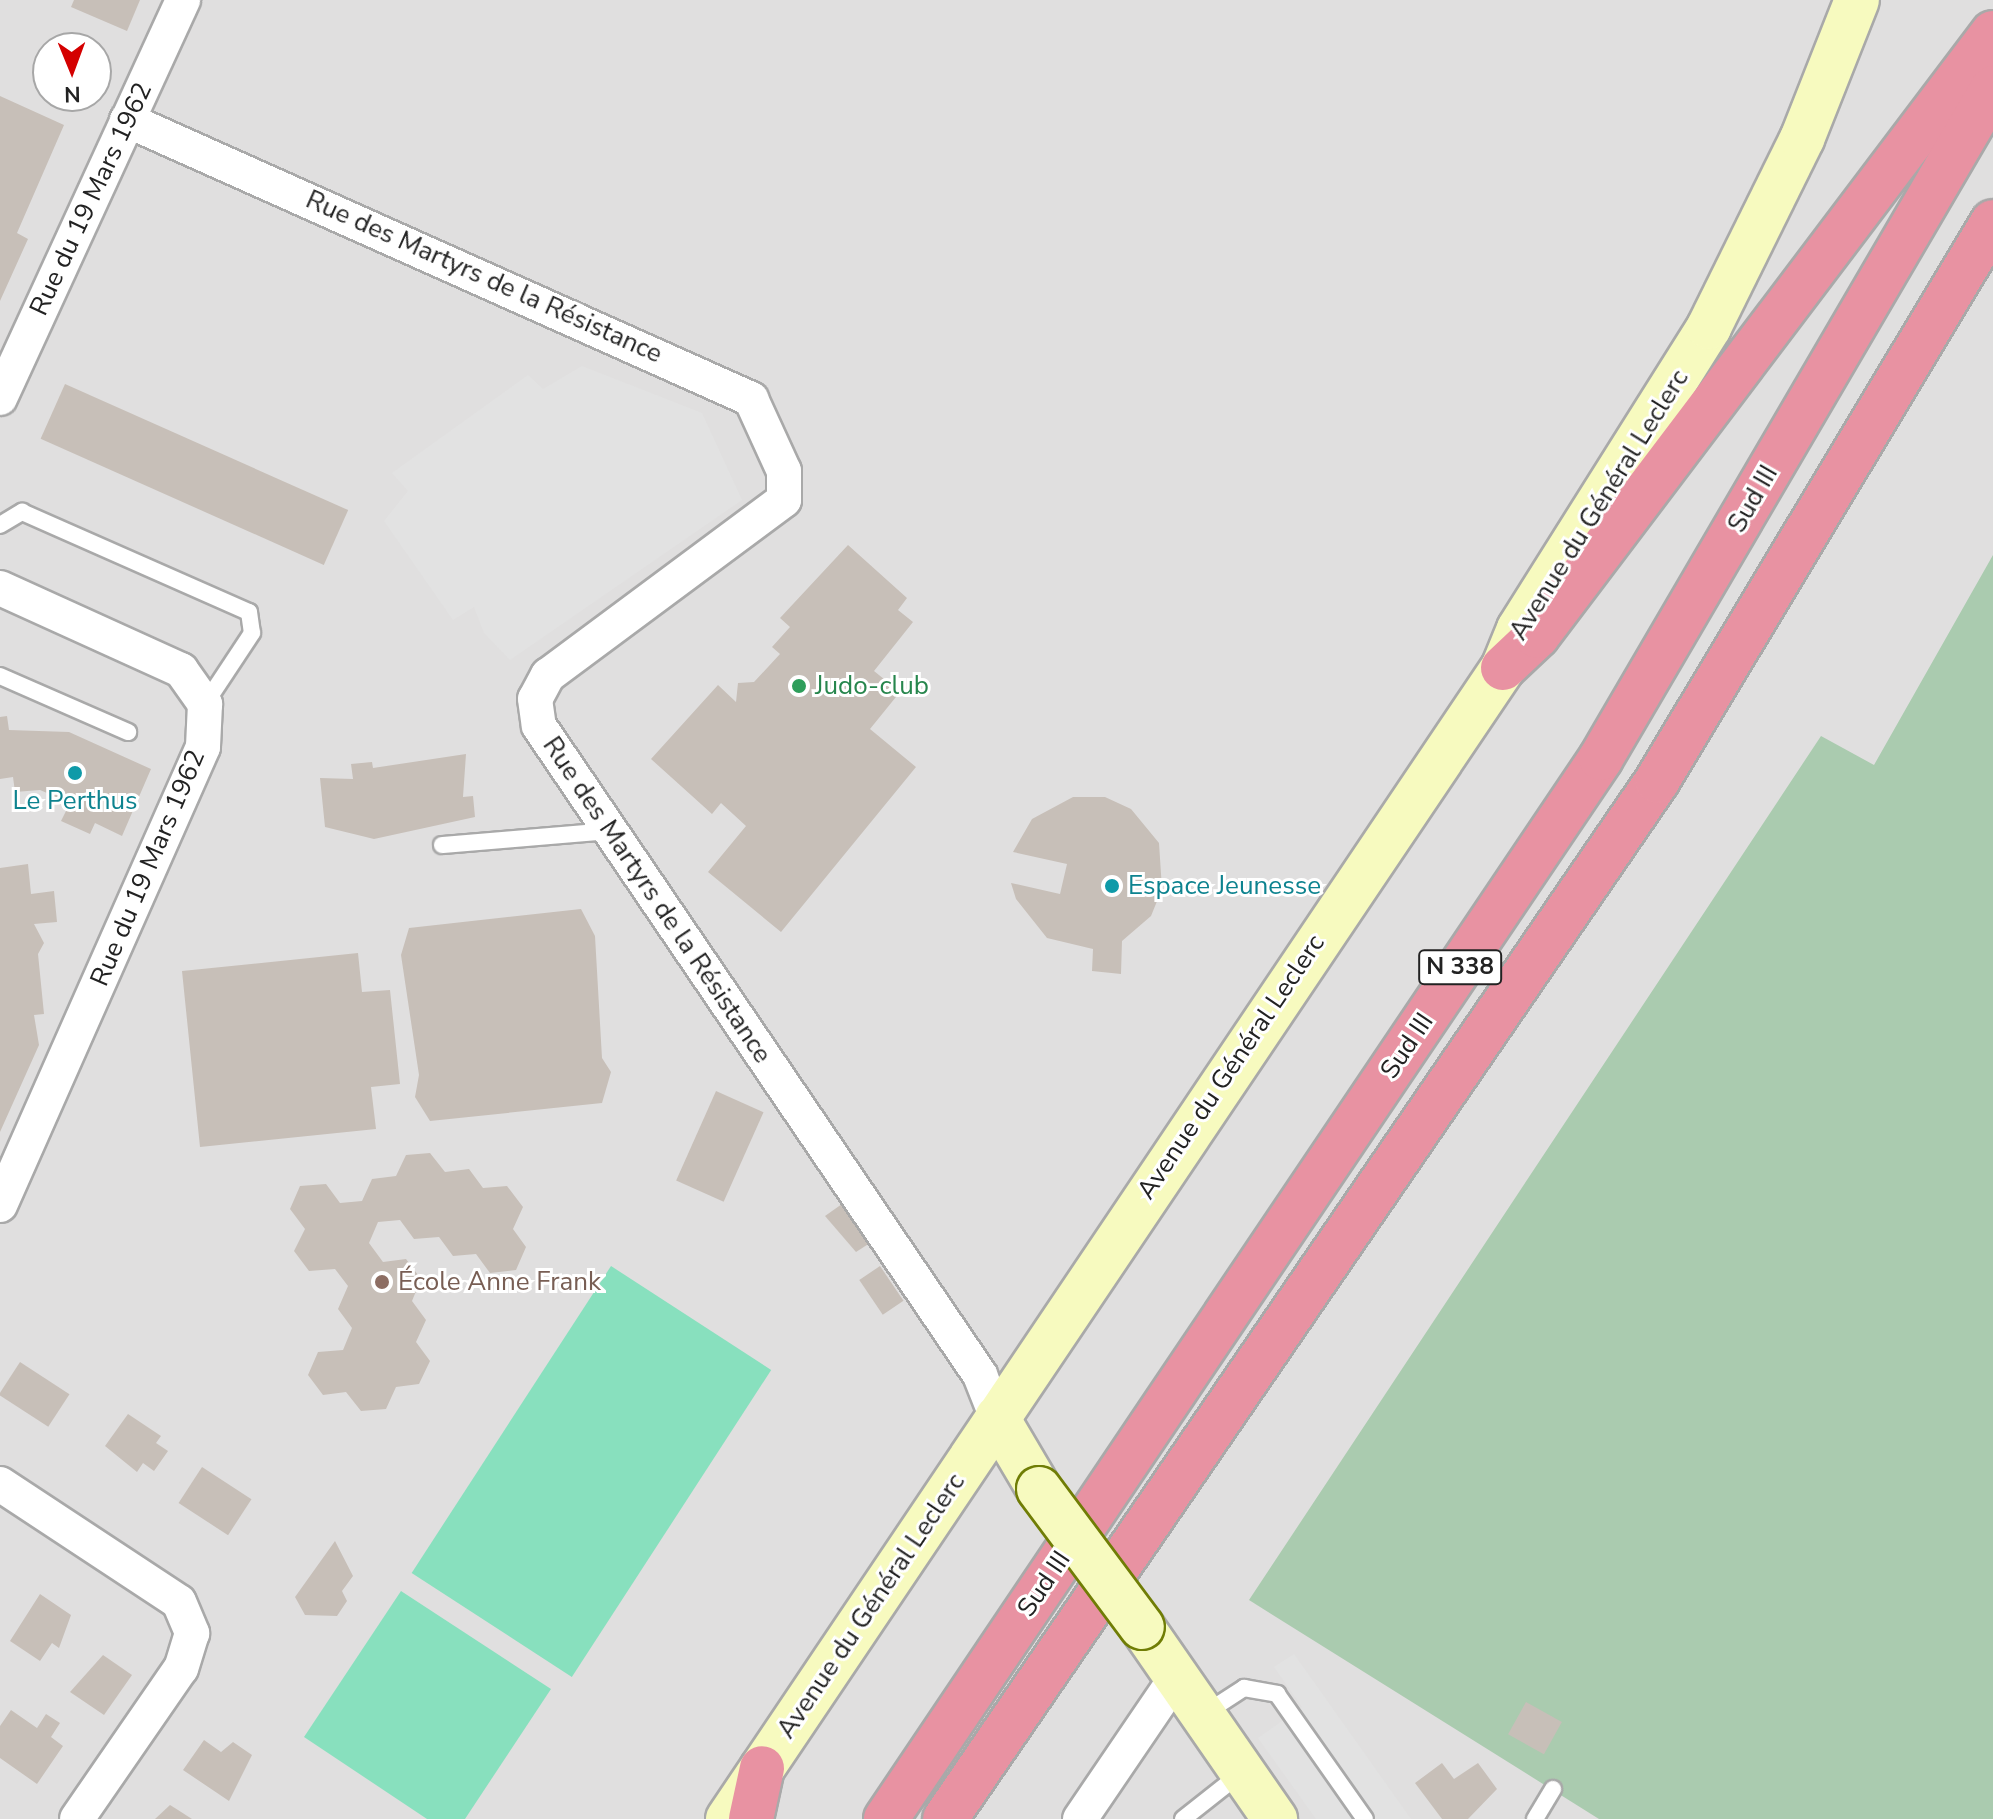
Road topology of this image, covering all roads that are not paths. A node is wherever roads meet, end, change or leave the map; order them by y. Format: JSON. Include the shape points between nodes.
{"nodes":[{"id":1,"x":183,"y":0,"type":"edge"},
{"id":2,"x":1857,"y":0,"type":"edge"},
{"id":3,"x":1993,"y":33,"type":"edge"},
{"id":4,"x":1993,"y":88,"type":"edge"},
{"id":5,"x":127,"y":120,"type":"junction"},
{"id":6,"x":1993,"y":222,"type":"edge"},
{"id":7,"x":0,"y":398,"type":"edge"},
{"id":8,"x":0,"y":525,"type":"edge"},
{"id":9,"x":0,"y":588,"type":"edge"},
{"id":10,"x":1503,"y":668,"type":"junction"},
{"id":11,"x":0,"y":676,"type":"edge"},
{"id":12,"x":205,"y":704,"type":"junction"},
{"id":13,"x":128,"y":732,"type":"dead end"},
{"id":14,"x":611,"y":831,"type":"junction"},
{"id":15,"x":442,"y":845,"type":"dead end"},
{"id":16,"x":0,"y":1205,"type":"edge"},
{"id":17,"x":997,"y":1418,"type":"junction"},
{"id":18,"x":0,"y":1484,"type":"edge"},
{"id":19,"x":1175,"y":1679,"type":"junction"},
{"id":20,"x":1200,"y":1716,"type":"junction"},
{"id":21,"x":762,"y":1768,"type":"junction"},
{"id":22,"x":1240,"y":1774,"type":"junction"},
{"id":23,"x":1553,"y":1789,"type":"dead end"},
{"id":24,"x":77,"y":1819,"type":"edge"},
{"id":25,"x":728,"y":1819,"type":"edge"},
{"id":26,"x":751,"y":1819,"type":"edge"},
{"id":27,"x":886,"y":1819,"type":"edge"},
{"id":28,"x":945,"y":1819,"type":"edge"},
{"id":29,"x":1080,"y":1819,"type":"edge"},
{"id":30,"x":1183,"y":1819,"type":"edge"},
{"id":31,"x":1275,"y":1819,"type":"edge"},
{"id":32,"x":1365,"y":1819,"type":"edge"},
{"id":33,"x":1535,"y":1819,"type":"edge"}],
"edges":[{"from":1,"to":5,"type":"street","name":"Rue du 19 Mars 1962"},
{"from":2,"to":10,"type":"street","name":"Avenue du Général Leclerc","via":[[1802,139],[1709,327],[1519,629]]},
{"from":3,"to":10,"type":"highway","via":[[1537,636]]},
{"from":4,"to":27,"type":"highway","name":"Sud III","number":"N 338","via":[[1601,758]]},
{"from":5,"to":7,"type":"street","name":"Rue du 19 Mars 1962"},
{"from":5,"to":14,"type":"street","name":"Rue des Martyrs de la Résistance","via":[[751,399],[784,471],[784,500],[548,675],[535,699],[539,726]]},
{"from":6,"to":28,"type":"highway","name":"Sud III","number":"N 338","via":[[1657,781]]},
{"from":8,"to":12,"type":"lane","via":[[22,512],[249,612],[252,633]]},
{"from":9,"to":12,"type":"street","via":[[181,670]]},
{"from":10,"to":17,"type":"street","name":"Avenue du Général Leclerc"},
{"from":11,"to":13,"type":"lane"},
{"from":12,"to":16,"type":"street","name":"Rue du 19 Mars 1962","via":[[203,747]]},
{"from":14,"to":15,"type":"lane"},
{"from":14,"to":17,"type":"street","name":"Rue des Martyrs de la Résistance","via":[[980,1375]]},
{"from":17,"to":19,"type":"street","name":"Rue des Martyrs de la Résistance","bridge":true,"via":[[1039,1489]]},
{"from":17,"to":21,"type":"street","name":"Avenue du Général Leclerc"},
{"from":18,"to":24,"type":"street","via":[[179,1602],[192,1633],[181,1668]]},
{"from":19,"to":20,"type":"street","name":"Rue des Martyrs de la Résistance"},
{"from":19,"to":29,"type":"street"},
{"from":20,"to":22,"type":"street","name":"Rue des Martyrs de la Résistance"},
{"from":20,"to":32,"type":"lane","via":[[1244,1688],[1277,1694]]},
{"from":21,"to":25,"type":"street","name":"Avenue du Général Leclerc"},
{"from":21,"to":26,"type":"highway"},
{"from":22,"to":30,"type":"lane"},
{"from":22,"to":31,"type":"street","name":"Rue des Martyrs de la Résistance"},
{"from":23,"to":33,"type":"lane"}]}
